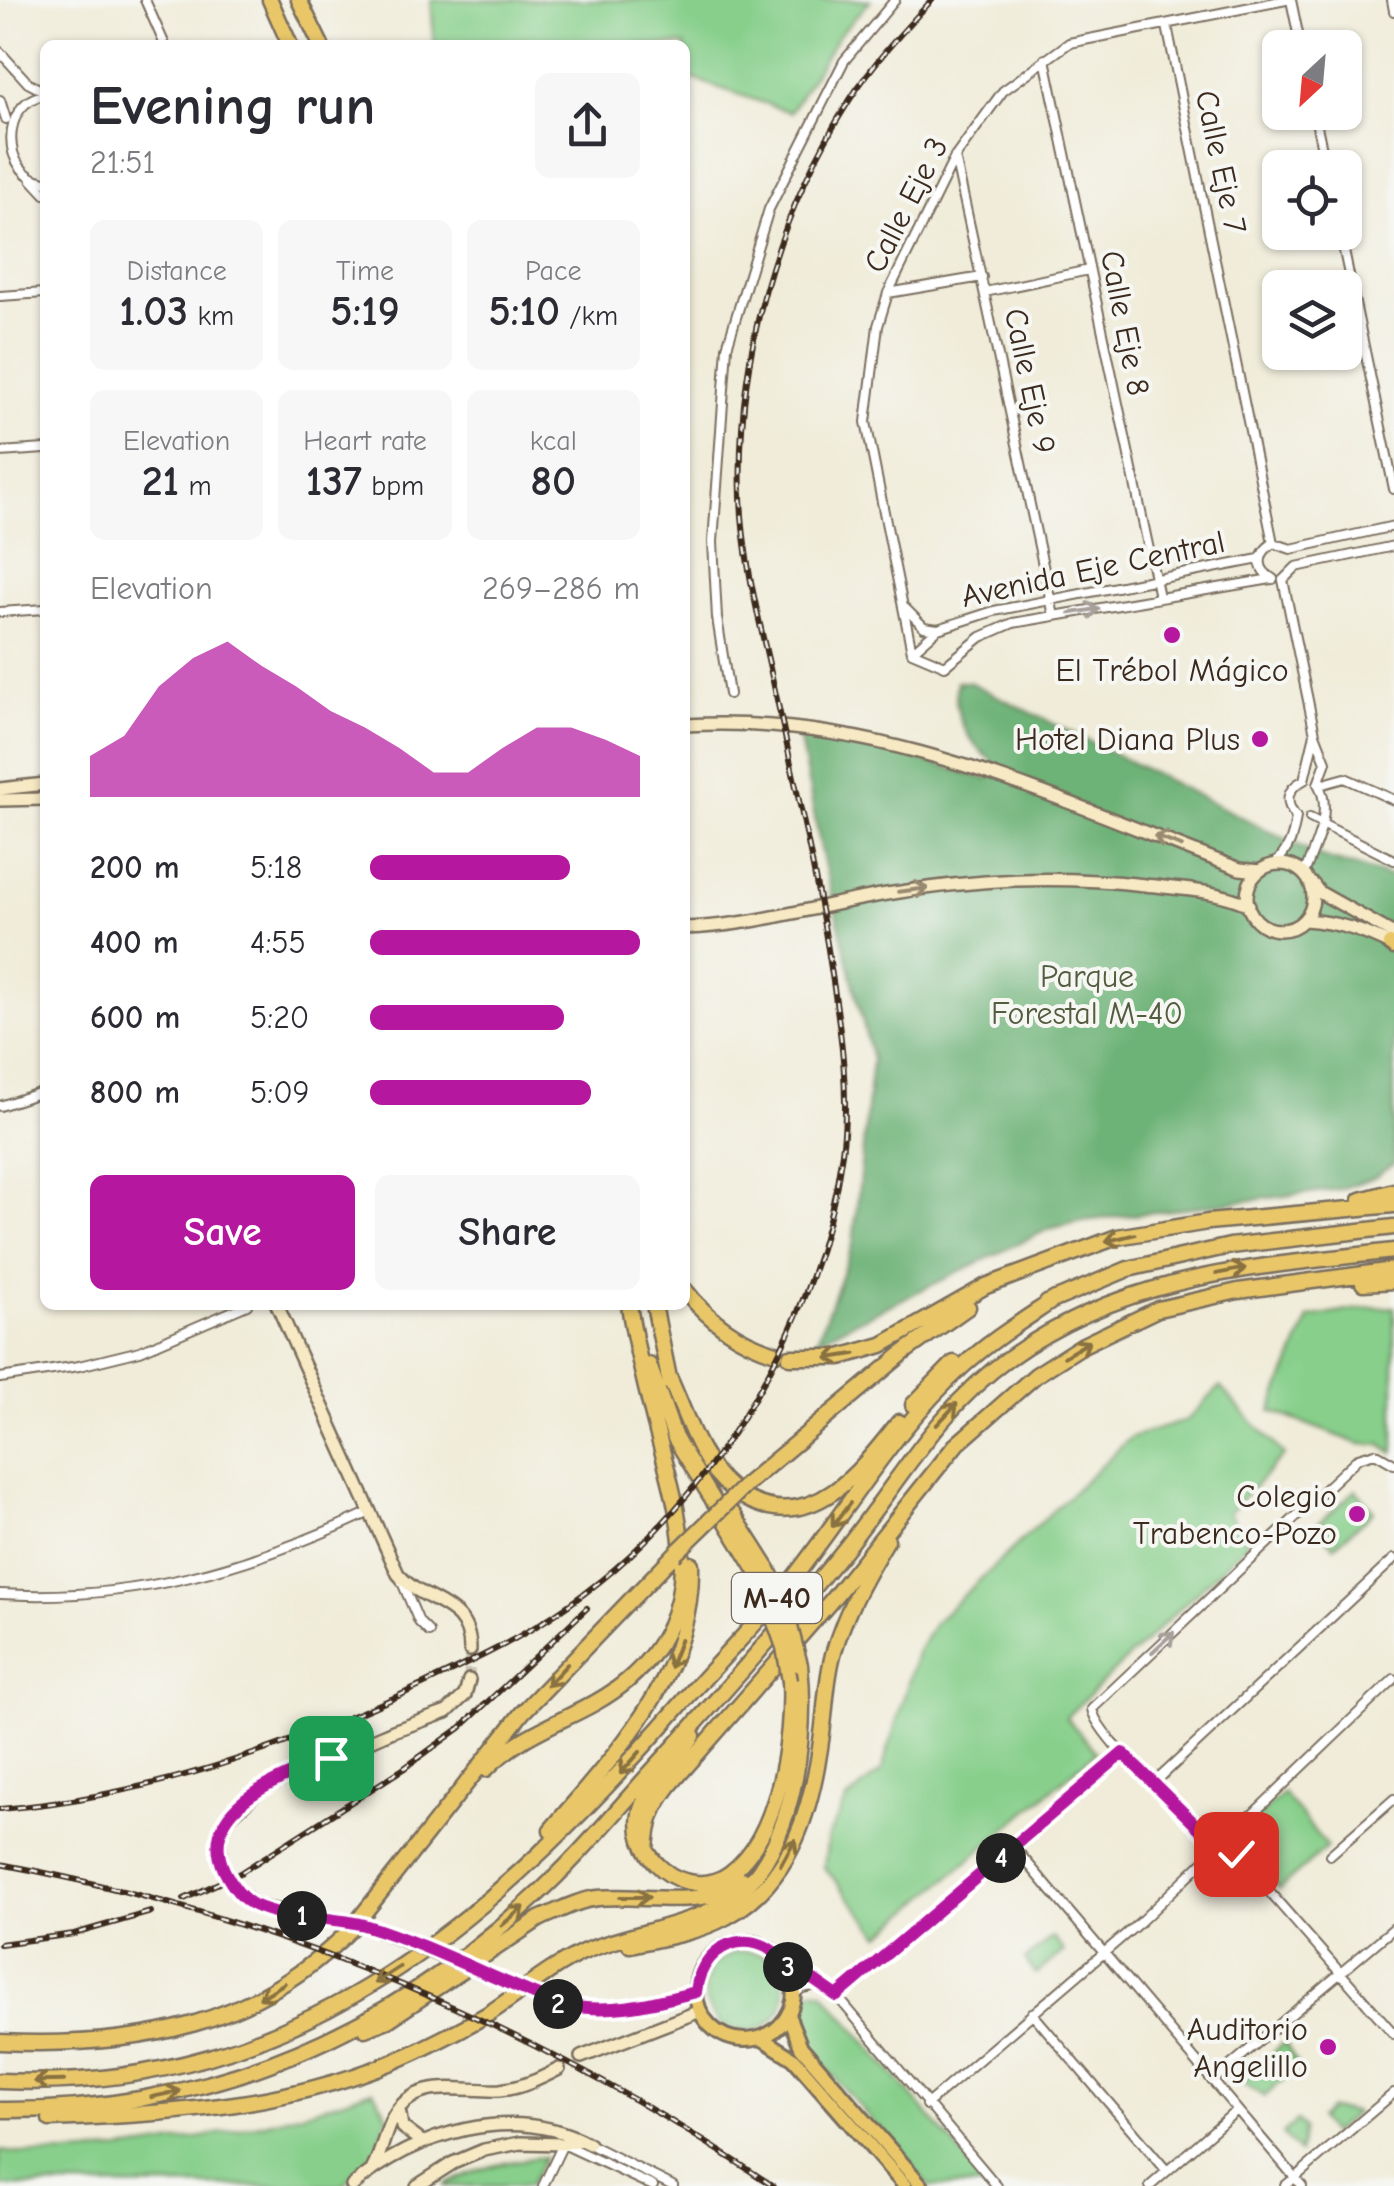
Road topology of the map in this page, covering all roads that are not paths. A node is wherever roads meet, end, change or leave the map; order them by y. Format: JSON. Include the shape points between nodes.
{"nodes":[{"id":1,"x":146,"y":0,"type":"edge"},
{"id":2,"x":270,"y":0,"type":"edge"},
{"id":3,"x":299,"y":0,"type":"edge"},
{"id":4,"x":895,"y":0,"type":"edge"},
{"id":5,"x":1288,"y":0,"type":"edge"},
{"id":6,"x":1392,"y":0,"type":"edge"},
{"id":7,"x":1394,"y":11,"type":"edge"},
{"id":8,"x":1167,"y":26,"type":"junction"},
{"id":9,"x":1296,"y":30,"type":"edge"},
{"id":10,"x":163,"y":40,"type":"edge"},
{"id":11,"x":288,"y":40,"type":"edge"},
{"id":12,"x":319,"y":40,"type":"edge"},
{"id":13,"x":0,"y":52,"type":"edge"},
{"id":14,"x":1045,"y":60,"type":"junction"},
{"id":15,"x":40,"y":91,"type":"edge"},
{"id":16,"x":40,"y":96,"type":"edge"},
{"id":17,"x":0,"y":100,"type":"edge"},
{"id":18,"x":3,"y":122,"type":"edge"},
{"id":19,"x":956,"y":158,"type":"junction"},
{"id":20,"x":0,"y":160,"type":"edge"},
{"id":21,"x":14,"y":169,"type":"junction"},
{"id":22,"x":32,"y":180,"type":"junction"},
{"id":23,"x":40,"y":181,"type":"edge"},
{"id":24,"x":40,"y":189,"type":"edge"},
{"id":25,"x":1344,"y":250,"type":"edge"},
{"id":26,"x":1089,"y":270,"type":"junction"},
{"id":27,"x":982,"y":277,"type":"junction"},
{"id":28,"x":985,"y":292,"type":"junction"},
{"id":29,"x":888,"y":293,"type":"junction"},
{"id":30,"x":40,"y":294,"type":"edge"},
{"id":31,"x":0,"y":296,"type":"edge"},
{"id":32,"x":40,"y":449,"type":"edge"},
{"id":33,"x":0,"y":452,"type":"edge"},
{"id":34,"x":1394,"y":488,"type":"edge"},
{"id":35,"x":1394,"y":526,"type":"edge"},
{"id":36,"x":1273,"y":543,"type":"junction"},
{"id":37,"x":1394,"y":546,"type":"edge"},
{"id":38,"x":1291,"y":549,"type":"junction"},
{"id":39,"x":1259,"y":560,"type":"junction"},
{"id":40,"x":1296,"y":567,"type":"junction"},
{"id":41,"x":1154,"y":578,"type":"junction"},
{"id":42,"x":1270,"y":578,"type":"junction"},
{"id":43,"x":1283,"y":580,"type":"junction"},
{"id":44,"x":1158,"y":596,"type":"junction"},
{"id":45,"x":1050,"y":600,"type":"junction"},
{"id":46,"x":902,"y":604,"type":"junction"},
{"id":47,"x":40,"y":609,"type":"edge"},
{"id":48,"x":0,"y":612,"type":"edge"},
{"id":49,"x":1054,"y":616,"type":"junction"},
{"id":50,"x":938,"y":629,"type":"junction"},
{"id":51,"x":912,"y":652,"type":"junction"},
{"id":52,"x":729,"y":694,"type":"dead end"},
{"id":53,"x":690,"y":725,"type":"edge"},
{"id":54,"x":1315,"y":734,"type":"junction"},
{"id":55,"x":1326,"y":762,"type":"junction"},
{"id":56,"x":1346,"y":778,"type":"junction"},
{"id":57,"x":1304,"y":780,"type":"junction"},
{"id":58,"x":40,"y":784,"type":"edge"},
{"id":59,"x":1319,"y":784,"type":"junction"},
{"id":60,"x":0,"y":788,"type":"edge"},
{"id":61,"x":40,"y":799,"type":"edge"},
{"id":62,"x":0,"y":800,"type":"edge"},
{"id":63,"x":1394,"y":800,"type":"edge"},
{"id":64,"x":1323,"y":812,"type":"junction"},
{"id":65,"x":1296,"y":817,"type":"junction"},
{"id":66,"x":1310,"y":818,"type":"junction"},
{"id":67,"x":1321,"y":824,"type":"junction"},
{"id":68,"x":1394,"y":860,"type":"edge"},
{"id":69,"x":1275,"y":864,"type":"junction"},
{"id":70,"x":1260,"y":871,"type":"junction"},
{"id":71,"x":1306,"y":877,"type":"junction"},
{"id":72,"x":1248,"y":905,"type":"junction"},
{"id":73,"x":1304,"y":920,"type":"junction"},
{"id":74,"x":690,"y":928,"type":"edge"},
{"id":75,"x":1393,"y":943,"type":"edge"},
{"id":76,"x":40,"y":1093,"type":"edge"},
{"id":77,"x":0,"y":1106,"type":"edge"},
{"id":78,"x":1394,"y":1191,"type":"edge"},
{"id":79,"x":1394,"y":1205,"type":"edge"},
{"id":80,"x":1285,"y":1216,"type":"junction"},
{"id":81,"x":1394,"y":1226,"type":"edge"},
{"id":82,"x":1394,"y":1251,"type":"edge"},
{"id":83,"x":1394,"y":1270,"type":"edge"},
{"id":84,"x":1024,"y":1272,"type":"junction"},
{"id":85,"x":1394,"y":1280,"type":"edge"},
{"id":86,"x":1238,"y":1291,"type":"junction"},
{"id":87,"x":690,"y":1295,"type":"edge"},
{"id":88,"x":1055,"y":1299,"type":"junction"},
{"id":89,"x":235,"y":1310,"type":"edge"},
{"id":90,"x":279,"y":1310,"type":"edge"},
{"id":91,"x":630,"y":1310,"type":"edge"},
{"id":92,"x":639,"y":1310,"type":"edge"},
{"id":93,"x":655,"y":1310,"type":"edge"},
{"id":94,"x":668,"y":1375,"type":"junction"},
{"id":95,"x":0,"y":1378,"type":"edge"},
{"id":96,"x":656,"y":1425,"type":"junction"},
{"id":97,"x":1394,"y":1464,"type":"edge"},
{"id":98,"x":926,"y":1482,"type":"junction"},
{"id":99,"x":370,"y":1512,"type":"junction"},
{"id":100,"x":1394,"y":1559,"type":"edge"},
{"id":101,"x":762,"y":1570,"type":"junction"},
{"id":102,"x":398,"y":1574,"type":"junction"},
{"id":103,"x":0,"y":1594,"type":"edge"},
{"id":104,"x":430,"y":1632,"type":"dead end"},
{"id":105,"x":470,"y":1650,"type":"tunnel mouth"},
{"id":106,"x":1394,"y":1678,"type":"edge"},
{"id":107,"x":469,"y":1680,"type":"tunnel mouth"},
{"id":108,"x":722,"y":1694,"type":"junction"},
{"id":109,"x":1123,"y":1753,"type":"junction"},
{"id":110,"x":1154,"y":1783,"type":"junction"},
{"id":111,"x":789,"y":1797,"type":"junction"},
{"id":112,"x":1394,"y":1800,"type":"edge"},
{"id":113,"x":444,"y":1812,"type":"junction"},
{"id":114,"x":1014,"y":1847,"type":"junction"},
{"id":115,"x":1218,"y":1847,"type":"junction"},
{"id":116,"x":646,"y":1849,"type":"junction"},
{"id":117,"x":1330,"y":1855,"type":"dead end"},
{"id":118,"x":494,"y":1896,"type":"junction"},
{"id":119,"x":1394,"y":1928,"type":"edge"},
{"id":120,"x":1104,"y":1953,"type":"junction"},
{"id":121,"x":553,"y":1970,"type":"junction"},
{"id":122,"x":1339,"y":1972,"type":"junction"},
{"id":123,"x":792,"y":1974,"type":"junction"},
{"id":124,"x":822,"y":1984,"type":"junction"},
{"id":125,"x":696,"y":1992,"type":"junction"},
{"id":126,"x":795,"y":1994,"type":"junction"},
{"id":127,"x":837,"y":1996,"type":"junction"},
{"id":128,"x":700,"y":2011,"type":"junction"},
{"id":129,"x":1032,"y":2012,"type":"junction"},
{"id":130,"x":788,"y":2016,"type":"junction"},
{"id":131,"x":1394,"y":2034,"type":"edge"},
{"id":132,"x":761,"y":2038,"type":"junction"},
{"id":133,"x":331,"y":2040,"type":"junction"},
{"id":134,"x":0,"y":2042,"type":"edge"},
{"id":135,"x":580,"y":2057,"type":"dead end"},
{"id":136,"x":559,"y":2069,"type":"dead end"},
{"id":137,"x":0,"y":2081,"type":"edge"},
{"id":138,"x":1212,"y":2081,"type":"junction"},
{"id":139,"x":1394,"y":2093,"type":"edge"},
{"id":140,"x":926,"y":2105,"type":"junction"},
{"id":141,"x":399,"y":2109,"type":"junction"},
{"id":142,"x":1237,"y":2110,"type":"junction"},
{"id":143,"x":0,"y":2111,"type":"edge"},
{"id":144,"x":457,"y":2132,"type":"junction"},
{"id":145,"x":422,"y":2142,"type":"junction"},
{"id":146,"x":585,"y":2142,"type":"junction"},
{"id":147,"x":563,"y":2144,"type":"junction"},
{"id":148,"x":465,"y":2158,"type":"junction"},
{"id":149,"x":373,"y":2168,"type":"junction"},
{"id":150,"x":1166,"y":2172,"type":"junction"},
{"id":151,"x":1295,"y":2178,"type":"junction"},
{"id":152,"x":352,"y":2186,"type":"edge"},
{"id":153,"x":418,"y":2186,"type":"edge"},
{"id":154,"x":543,"y":2186,"type":"edge"},
{"id":155,"x":654,"y":2186,"type":"edge"},
{"id":156,"x":673,"y":2186,"type":"edge"},
{"id":157,"x":905,"y":2186,"type":"edge"},
{"id":158,"x":922,"y":2186,"type":"edge"},
{"id":159,"x":997,"y":2186,"type":"edge"},
{"id":160,"x":1150,"y":2186,"type":"edge"},
{"id":161,"x":1285,"y":2186,"type":"edge"},
{"id":162,"x":1302,"y":2186,"type":"edge"}],
"edges":[{"from":1,"to":10,"type":"street"},
{"from":2,"to":11,"type":"highway"},
{"from":3,"to":12,"type":"highway"},
{"from":4,"to":52,"type":"street","via":[[844,61],[769,209],[727,347],[712,542]]},
{"from":5,"to":8,"type":"street","name":"Calle Eje 3"},
{"from":5,"to":9,"type":"street"},
{"from":6,"to":7,"type":"street"},
{"from":8,"to":14,"type":"street","name":"Calle Eje 3","via":[[1069,43]]},
{"from":8,"to":36,"type":"street","name":"Calle Eje 7"},
{"from":13,"to":15,"type":"street"},
{"from":14,"to":19,"type":"street","name":"Calle Eje 3","via":[[1003,91]]},
{"from":14,"to":26,"type":"street","name":"Calle Eje 8"},
{"from":16,"to":18,"type":"street","via":[[19,103]]},
{"from":17,"to":18,"type":"street"},
{"from":18,"to":21,"type":"street","via":[[2,146]]},
{"from":19,"to":27,"type":"street","name":"Calle Eje 9"},
{"from":19,"to":29,"type":"street","name":"Calle Eje 3"},
{"from":20,"to":21,"type":"street"},
{"from":21,"to":22,"type":"street"},
{"from":22,"to":23,"type":"street"},
{"from":22,"to":24,"type":"street"},
{"from":25,"to":34,"type":"street"},
{"from":26,"to":28,"type":"street"},
{"from":26,"to":41,"type":"street","name":"Calle Eje 8"},
{"from":27,"to":28,"type":"street","name":"Calle Eje 9"},
{"from":27,"to":29,"type":"street"},
{"from":28,"to":45,"type":"street","name":"Calle Eje 9"},
{"from":29,"to":46,"type":"street","name":"Calle Eje 3","via":[[866,422]]},
{"from":30,"to":31,"type":"street"},
{"from":32,"to":33,"type":"street"},
{"from":35,"to":38,"type":"street"},
{"from":36,"to":38,"type":"street"},
{"from":36,"to":39,"type":"street"},
{"from":37,"to":40,"type":"street"},
{"from":38,"to":40,"type":"street"},
{"from":39,"to":41,"type":"street","name":"Avenida Eje Central"},
{"from":39,"to":42,"type":"street"},
{"from":40,"to":43,"type":"street"},
{"from":41,"to":44,"type":"street","name":"Calle Eje 8"},
{"from":41,"to":45,"type":"street","name":"Avenida Eje Central"},
{"from":42,"to":43,"type":"street"},
{"from":42,"to":44,"type":"street","name":"Avenida Eje Central"},
{"from":43,"to":54,"type":"street"},
{"from":49,"to":44,"type":"street","name":"Avenida Eje Central","one_way":true},
{"from":45,"to":49,"type":"street","name":"Calle Eje 9"},
{"from":45,"to":50,"type":"street","name":"Avenida Eje Central"},
{"from":46,"to":50,"type":"street","via":[[924,627]]},
{"from":46,"to":51,"type":"street","name":"Calle Eje 3"},
{"from":47,"to":48,"type":"street"},
{"from":49,"to":51,"type":"street","name":"Avenida Eje Central","via":[[982,636],[945,666]]},
{"from":50,"to":51,"type":"street"},
{"from":70,"to":53,"type":"main road","one_way":true,"via":[[901,745],[793,726]]},
{"from":54,"to":55,"type":"street"},
{"from":54,"to":57,"type":"street"},
{"from":55,"to":56,"type":"street"},
{"from":55,"to":59,"type":"street"},
{"from":56,"to":59,"type":"street"},
{"from":56,"to":63,"type":"street"},
{"from":57,"to":59,"type":"street"},
{"from":57,"to":65,"type":"street","via":[[1288,797]]},
{"from":58,"to":60,"type":"main road"},
{"from":59,"to":64,"type":"street"},
{"from":61,"to":62,"type":"main road"},
{"from":64,"to":66,"type":"street"},
{"from":64,"to":67,"type":"street"},
{"from":65,"to":66,"type":"street"},
{"from":65,"to":69,"type":"street","via":[[1289,850]]},
{"from":66,"to":67,"type":"street"},
{"from":67,"to":68,"type":"street"},
{"from":67,"to":71,"type":"street"},
{"from":69,"to":70,"type":"main road"},
{"from":69,"to":71,"type":"main road"},
{"from":70,"to":72,"type":"main road","via":[[1249,886]]},
{"from":71,"to":73,"type":"main road","via":[[1313,901]]},
{"from":71,"to":75,"type":"main road"},
{"from":72,"to":73,"type":"main road","via":[[1258,921],[1276,930]]},
{"from":74,"to":72,"type":"main road","one_way":true,"via":[[1010,878],[1113,882],[1218,894]]},
{"from":73,"to":75,"type":"main road"},
{"from":76,"to":77,"type":"street"},
{"from":78,"to":80,"type":"highway"},
{"from":79,"to":80,"type":"highway"},
{"from":80,"to":84,"type":"highway","one_way":true,"via":[[1117,1237]]},
{"from":81,"to":88,"type":"highway","number":"M-40","via":[[1230,1246],[1128,1269]]},
{"from":108,"to":82,"type":"highway","number":"M-40","one_way":true,"via":[[858,1534],[935,1427],[1010,1356],[1073,1318],[1141,1290],[1243,1268]]},
{"from":83,"to":86,"type":"highway"},
{"from":84,"to":87,"type":"highway","one_way":true,"via":[[882,1345],[840,1358],[760,1348],[724,1330]]},
{"from":84,"to":113,"type":"highway","one_way":true,"bridge":true,"via":[[907,1350],[749,1482],[522,1713]]},
{"from":85,"to":86,"type":"highway"},
{"from":98,"to":86,"type":"highway","one_way":true,"via":[[988,1415],[1083,1345],[1158,1309]]},
{"from":88,"to":94,"type":"highway","via":[[992,1331],[936,1378],[834,1494],[795,1509],[763,1506],[718,1476]]},
{"from":88,"to":118,"type":"highway","number":"M-40","one_way":true,"via":[[962,1366],[917,1413],[786,1588],[620,1774]]},
{"from":89,"to":95,"type":"street","via":[[140,1351]]},
{"from":90,"to":99,"type":"main road"},
{"from":91,"to":96,"type":"highway"},
{"from":92,"to":101,"type":"highway","via":[[674,1438]]},
{"from":93,"to":94,"type":"highway"},
{"from":94,"to":101,"type":"highway","via":[[689,1441]]},
{"from":96,"to":113,"type":"highway","via":[[684,1555],[678,1601],[666,1629],[630,1678],[519,1740]]},
{"from":96,"to":118,"type":"highway","one_way":true,"via":[[670,1452],[691,1545],[692,1582],[679,1645],[641,1722]]},
{"from":109,"to":97,"type":"street","one_way":true,"via":[[1092,1709],[1358,1458],[1375,1453]]},
{"from":98,"to":116,"type":"highway","via":[[653,1807]]},
{"from":121,"to":98,"type":"highway","one_way":true,"via":[[710,1924],[748,1903],[774,1876],[812,1795],[826,1687],[851,1600]]},
{"from":99,"to":102,"type":"main road"},
{"from":99,"to":103,"type":"street","via":[[270,1556],[181,1581],[82,1594]]},
{"from":100,"to":110,"type":"street"},
{"from":101,"to":111,"type":"highway","bridge":true,"via":[[786,1608],[800,1665],[802,1736]]},
{"from":101,"to":116,"type":"highway","bridge":true,"via":[[784,1646],[792,1712],[788,1749],[759,1836],[729,1874],[694,1884],[662,1869]]},
{"from":102,"to":104,"type":"street"},
{"from":102,"to":105,"type":"main road","via":[[462,1617]]},
{"from":106,"to":115,"type":"street"},
{"from":107,"to":125,"type":"main road","bridge":true,"via":[[448,1712],[262,1789],[225,1820],[221,1862],[235,1889],[257,1907],[368,1926],[543,1998],[589,2010]]},
{"from":108,"to":116,"type":"highway","via":[[643,1804],[640,1837]]},
{"from":133,"to":108,"type":"highway","number":"M-40","one_way":true,"via":[[432,1980],[529,1902]]},
{"from":109,"to":110,"type":"street"},
{"from":109,"to":114,"type":"street"},
{"from":110,"to":115,"type":"street"},
{"from":111,"to":121,"type":"highway","via":[[769,1854],[733,1898]]},
{"from":133,"to":111,"type":"highway","one_way":true,"via":[[388,2020],[565,1908],[593,1898],[711,1896],[734,1887],[770,1841]]},
{"from":112,"to":117,"type":"street"},
{"from":113,"to":134,"type":"highway","one_way":true,"via":[[328,1953],[264,1996],[228,2014],[135,2038]]},
{"from":114,"to":120,"type":"street"},
{"from":114,"to":127,"type":"street"},
{"from":115,"to":120,"type":"street"},
{"from":115,"to":122,"type":"street","via":[[1236,1854]]},
{"from":118,"to":137,"type":"highway","number":"M-40","one_way":true,"via":[[367,1988],[263,2040],[150,2072]]},
{"from":119,"to":122,"type":"street"},
{"from":120,"to":129,"type":"street"},
{"from":120,"to":138,"type":"street"},
{"from":121,"to":143,"type":"highway","via":[[414,2053],[324,2088],[129,2116],[41,2120]]},
{"from":122,"to":131,"type":"street"},
{"from":122,"to":138,"type":"street"},
{"from":123,"to":124,"type":"street"},
{"from":123,"to":125,"type":"main road","via":[[764,1945],[736,1942],[711,1954]]},
{"from":123,"to":126,"type":"main road"},
{"from":124,"to":126,"type":"street"},
{"from":124,"to":127,"type":"street"},
{"from":125,"to":128,"type":"main road"},
{"from":126,"to":130,"type":"main road"},
{"from":127,"to":140,"type":"street"},
{"from":128,"to":132,"type":"main road","via":[[732,2038]]},
{"from":128,"to":135,"type":"main road"},
{"from":129,"to":140,"type":"street"},
{"from":129,"to":150,"type":"street"},
{"from":130,"to":132,"type":"main road"},
{"from":130,"to":158,"type":"main road","via":[[801,2047]]},
{"from":132,"to":157,"type":"main road","via":[[794,2058]]},
{"from":143,"to":133,"type":"highway","number":"M-40","one_way":true,"via":[[160,2096],[214,2084]]},
{"from":136,"to":141,"type":"main road","via":[[503,2090],[425,2090]]},
{"from":138,"to":142,"type":"street"},
{"from":139,"to":151,"type":"street"},
{"from":140,"to":159,"type":"street"},
{"from":141,"to":145,"type":"main road","via":[[402,2127]]},
{"from":141,"to":149,"type":"main road"},
{"from":142,"to":150,"type":"street"},
{"from":142,"to":151,"type":"street"},
{"from":144,"to":145,"type":"main road"},
{"from":144,"to":146,"type":"main road","via":[[539,2126]]},
{"from":144,"to":148,"type":"main road","via":[[467,2141]]},
{"from":145,"to":149,"type":"main road"},
{"from":146,"to":147,"type":"main road"},
{"from":146,"to":156,"type":"street"},
{"from":147,"to":148,"type":"main road","via":[[520,2143]]},
{"from":147,"to":154,"type":"street"},
{"from":147,"to":155,"type":"street"},
{"from":148,"to":153,"type":"main road"},
{"from":149,"to":152,"type":"main road"},
{"from":150,"to":160,"type":"street"},
{"from":151,"to":161,"type":"street"},
{"from":151,"to":162,"type":"street"}]}
